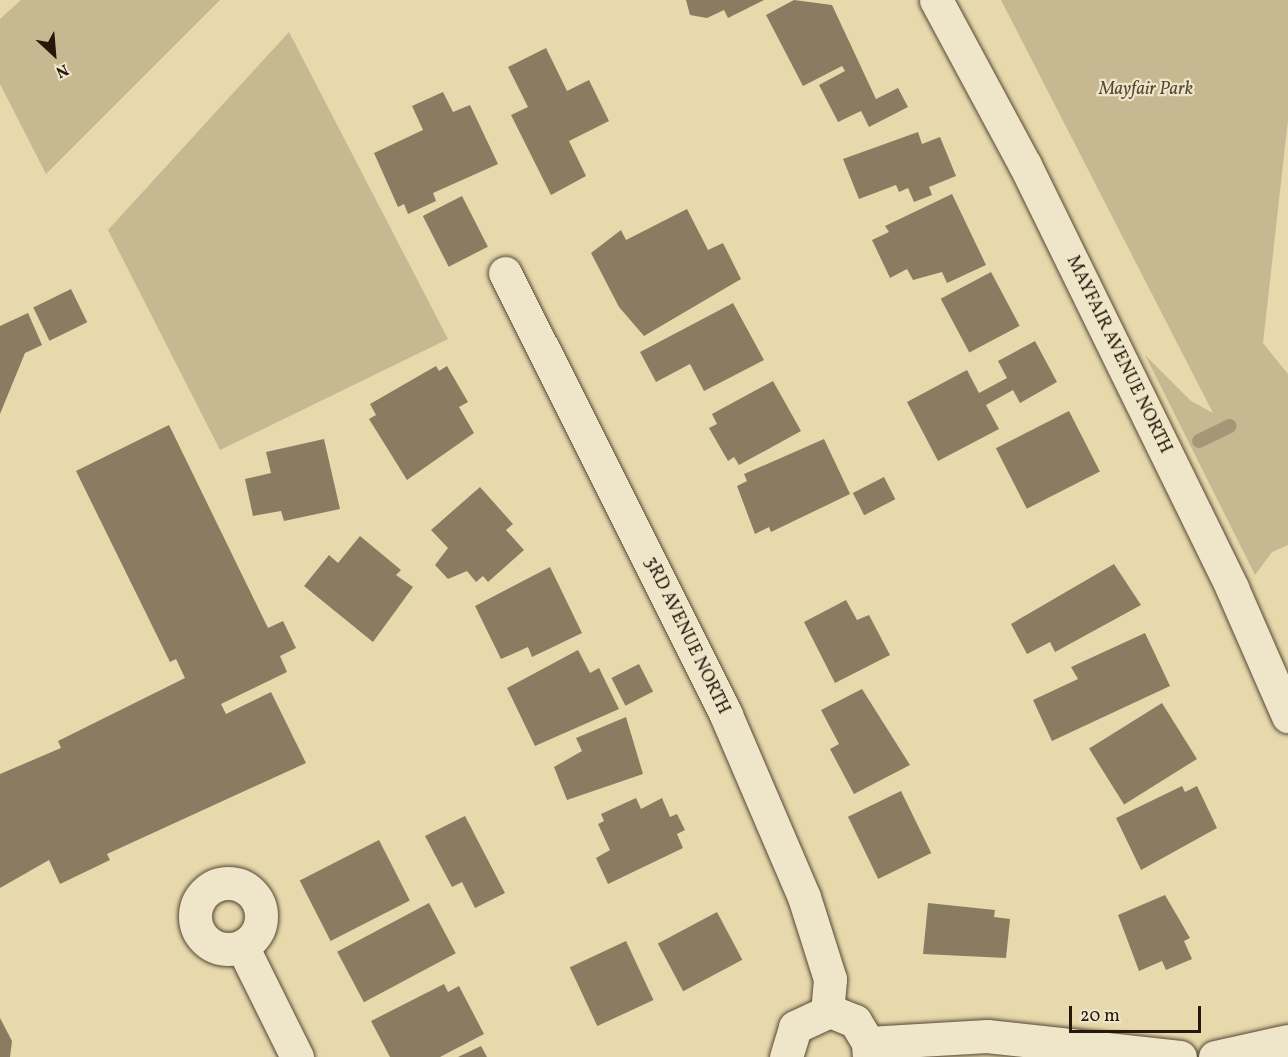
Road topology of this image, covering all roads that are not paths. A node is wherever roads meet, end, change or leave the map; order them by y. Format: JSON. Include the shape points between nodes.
{"nodes":[{"id":1,"x":936,"y":0,"type":"edge"},
{"id":2,"x":505,"y":273,"type":"dead end"},
{"id":3,"x":1288,"y":716,"type":"edge"},
{"id":4,"x":242,"y":946,"type":"dead end"},
{"id":5,"x":827,"y":1012,"type":"junction"},
{"id":6,"x":1288,"y":1041,"type":"edge"},
{"id":7,"x":868,"y":1050,"type":"edge"},
{"id":8,"x":297,"y":1057,"type":"edge"},
{"id":9,"x":786,"y":1057,"type":"edge"},
{"id":10,"x":1180,"y":1057,"type":"edge"},
{"id":11,"x":1215,"y":1057,"type":"edge"}],
"edges":[{"from":1,"to":3,"type":"street","name":"MAYFAIR AVENUE NORTH","via":[[1030,175],[1232,588]]},
{"from":2,"to":5,"type":"street","name":"3RD AVENUE NORTH","via":[[730,726],[804,897],[830,979]]},
{"from":4,"to":8,"type":"street"},
{"from":5,"to":7,"type":"street","via":[[855,1021]]},
{"from":5,"to":9,"type":"street","via":[[795,1027]]},
{"from":6,"to":11,"type":"street"},
{"from":7,"to":10,"type":"street","via":[[987,1036]]}]}
